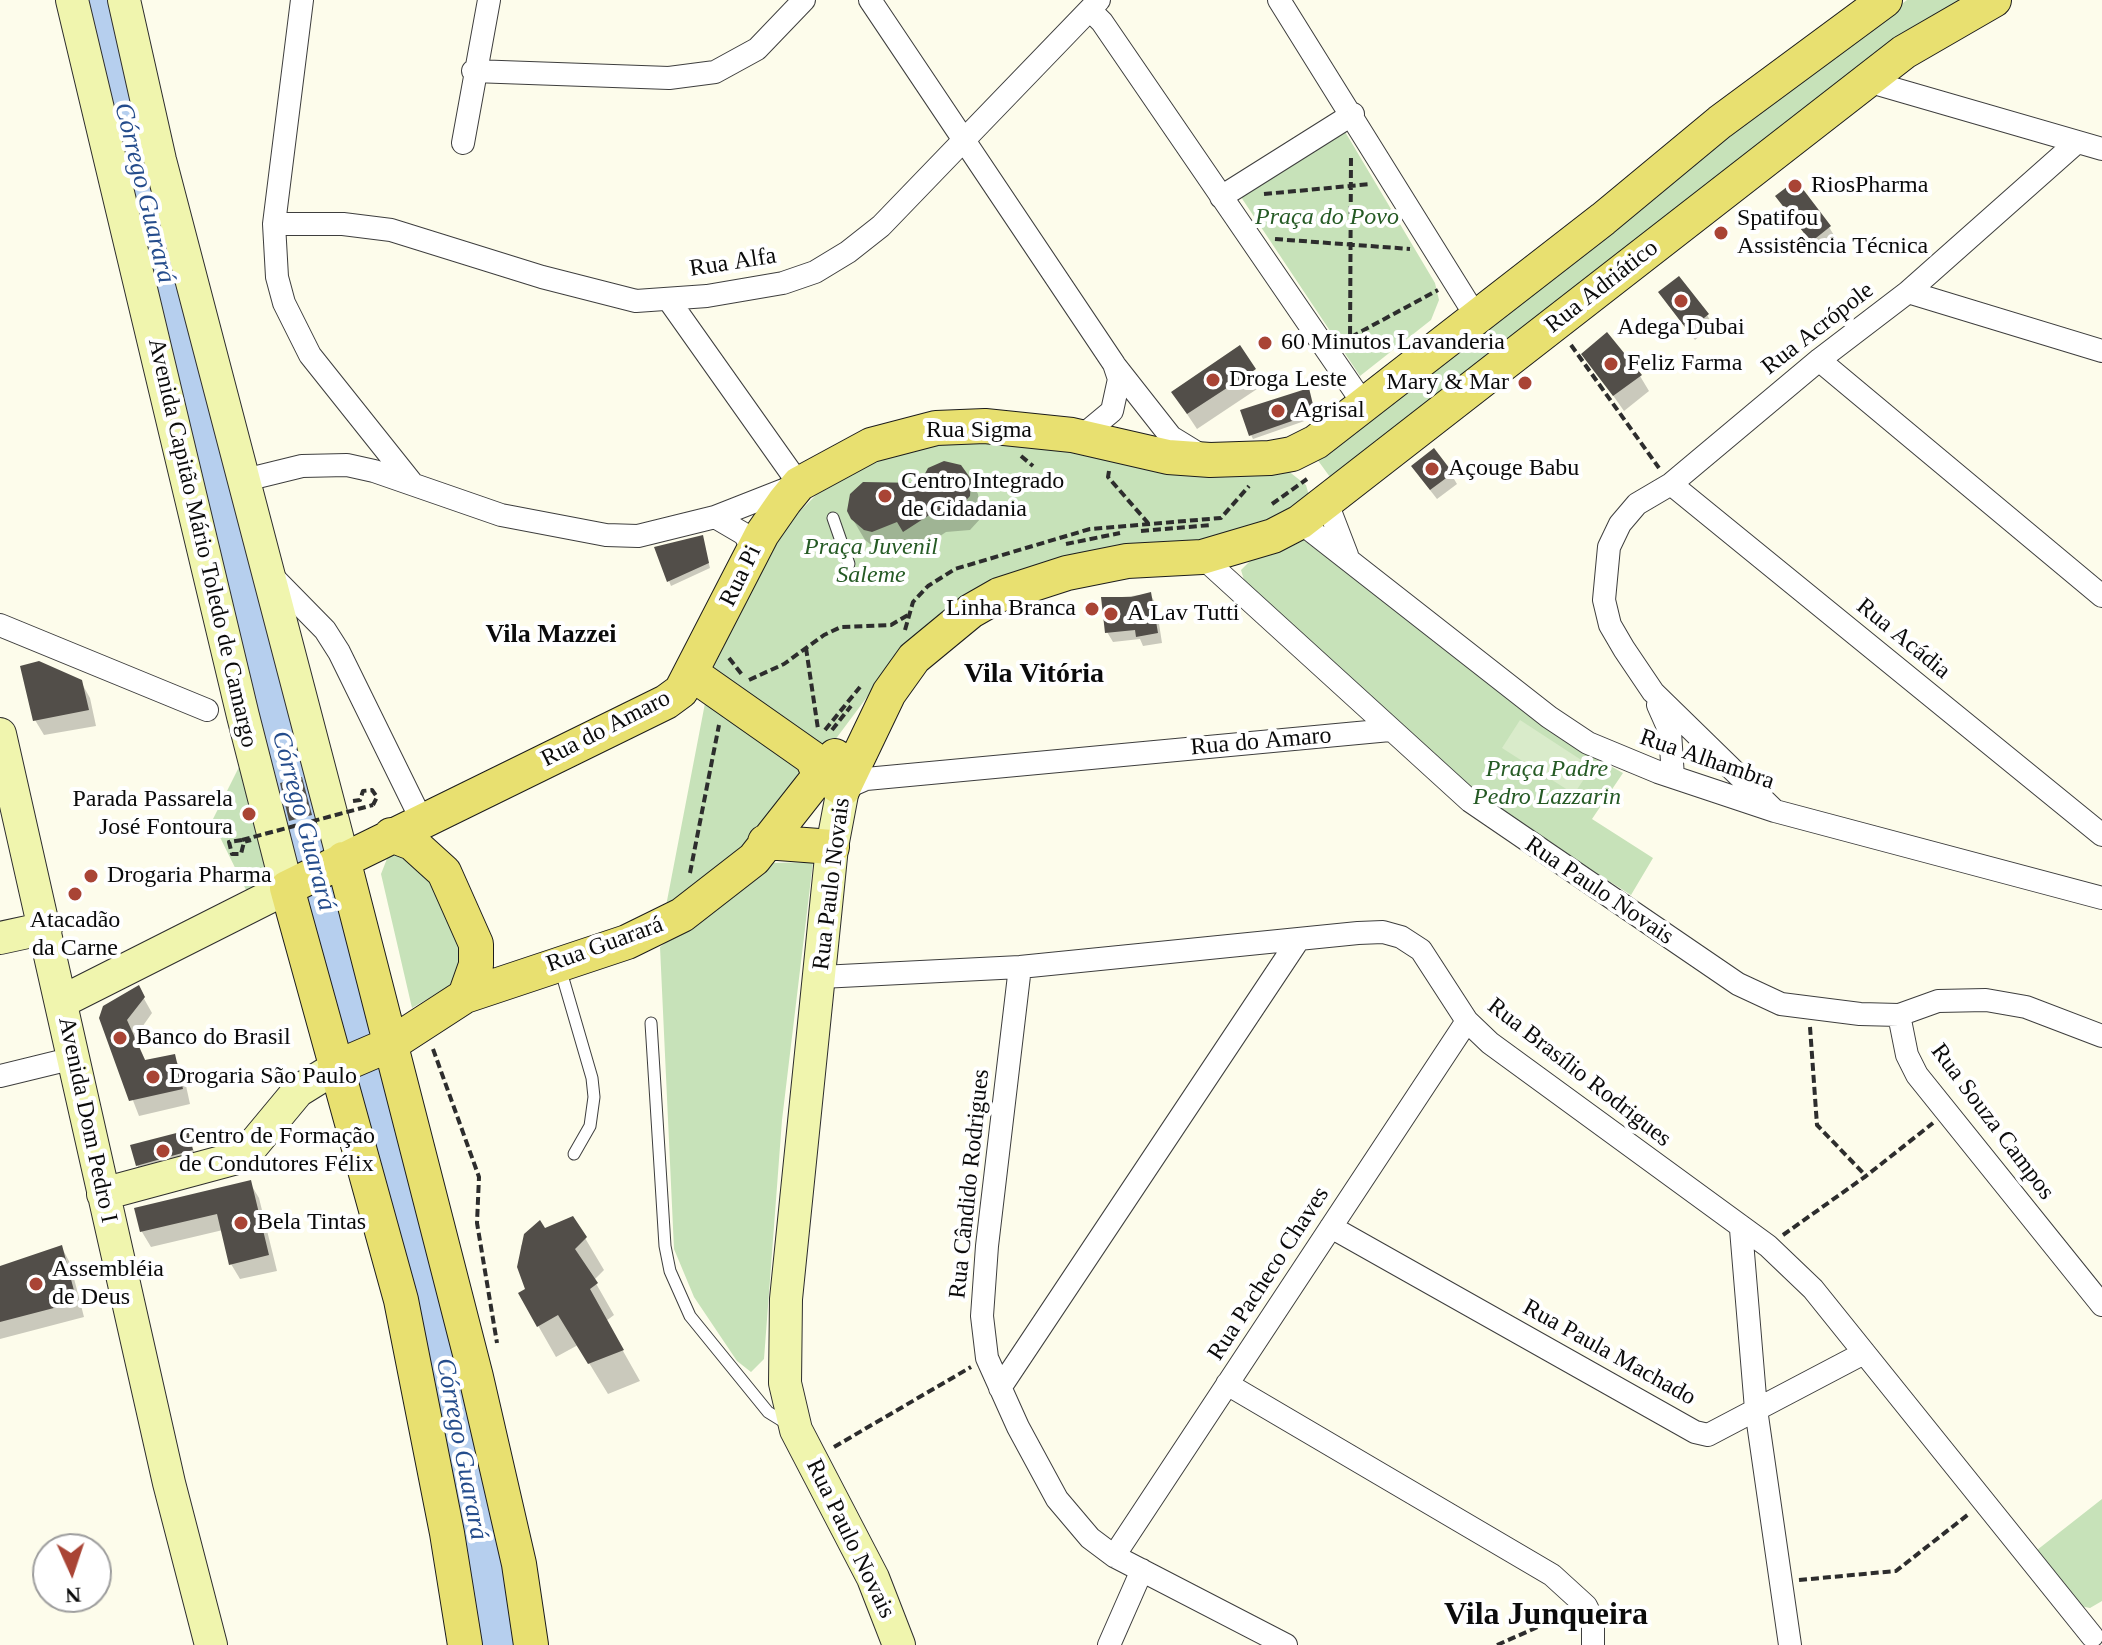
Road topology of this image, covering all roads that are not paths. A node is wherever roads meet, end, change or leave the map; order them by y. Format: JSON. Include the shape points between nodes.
{"nodes":[{"id":1,"x":72,"y":0,"type":"edge"},
{"id":2,"x":124,"y":0,"type":"edge"},
{"id":3,"x":302,"y":0,"type":"edge"},
{"id":4,"x":489,"y":0,"type":"edge"},
{"id":5,"x":804,"y":0,"type":"edge"},
{"id":6,"x":870,"y":0,"type":"edge"},
{"id":7,"x":1279,"y":0,"type":"edge"},
{"id":8,"x":1885,"y":0,"type":"edge"},
{"id":9,"x":1994,"y":0,"type":"edge"},
{"id":10,"x":1095,"y":6,"type":"edge"},
{"id":11,"x":1849,"y":25,"type":"junction"},
{"id":12,"x":473,"y":71,"type":"junction"},
{"id":13,"x":1867,"y":81,"type":"junction"},
{"id":14,"x":1769,"y":83,"type":"junction"},
{"id":15,"x":1353,"y":114,"type":"junction"},
{"id":16,"x":1812,"y":123,"type":"junction"},
{"id":17,"x":961,"y":139,"type":"junction"},
{"id":18,"x":463,"y":143,"type":"dead end"},
{"id":19,"x":2076,"y":143,"type":"junction"},
{"id":20,"x":2102,"y":149,"type":"edge"},
{"id":21,"x":1221,"y":197,"type":"junction"},
{"id":22,"x":274,"y":224,"type":"junction"},
{"id":23,"x":1908,"y":292,"type":"junction"},
{"id":24,"x":668,"y":299,"type":"junction"},
{"id":25,"x":1477,"y":318,"type":"junction"},
{"id":26,"x":2102,"y":351,"type":"edge"},
{"id":27,"x":1819,"y":360,"type":"junction"},
{"id":28,"x":1114,"y":364,"type":"junction"},
{"id":29,"x":1358,"y":397,"type":"junction"},
{"id":30,"x":1072,"y":435,"type":"junction"},
{"id":31,"x":1292,"y":454,"type":"junction"},
{"id":32,"x":1210,"y":460,"type":"junction"},
{"id":33,"x":245,"y":480,"type":"junction"},
{"id":34,"x":413,"y":484,"type":"junction"},
{"id":35,"x":799,"y":484,"type":"junction"},
{"id":36,"x":1671,"y":484,"type":"junction"},
{"id":37,"x":1314,"y":512,"type":"junction"},
{"id":38,"x":715,"y":517,"type":"junction"},
{"id":39,"x":833,"y":518,"type":"dead end"},
{"id":40,"x":754,"y":550,"type":"junction"},
{"id":41,"x":1202,"y":557,"type":"junction"},
{"id":42,"x":1349,"y":560,"type":"junction"},
{"id":43,"x":849,"y":564,"type":"dead end"},
{"id":44,"x":268,"y":571,"type":"junction"},
{"id":45,"x":2102,"y":596,"type":"edge"},
{"id":46,"x":0,"y":625,"type":"edge"},
{"id":47,"x":691,"y":673,"type":"junction"},
{"id":48,"x":1653,"y":692,"type":"junction"},
{"id":49,"x":207,"y":710,"type":"dead end"},
{"id":50,"x":1390,"y":730,"type":"junction"},
{"id":51,"x":1,"y":739,"type":"edge"},
{"id":52,"x":1673,"y":777,"type":"junction"},
{"id":53,"x":831,"y":781,"type":"junction"},
{"id":54,"x":1775,"y":811,"type":"junction"},
{"id":55,"x":421,"y":819,"type":"junction"},
{"id":56,"x":391,"y":835,"type":"junction"},
{"id":57,"x":2102,"y":835,"type":"edge"},
{"id":58,"x":765,"y":842,"type":"junction"},
{"id":59,"x":832,"y":847,"type":"junction"},
{"id":60,"x":316,"y":873,"type":"junction"},
{"id":61,"x":2102,"y":898,"type":"edge"},
{"id":62,"x":46,"y":928,"type":"junction"},
{"id":63,"x":0,"y":938,"type":"edge"},
{"id":64,"x":1299,"y":939,"type":"junction"},
{"id":65,"x":558,"y":963,"type":"junction"},
{"id":66,"x":1020,"y":967,"type":"junction"},
{"id":67,"x":821,"y":977,"type":"junction"},
{"id":68,"x":465,"y":996,"type":"junction"},
{"id":69,"x":61,"y":1002,"type":"junction"},
{"id":70,"x":1899,"y":1015,"type":"junction"},
{"id":71,"x":1467,"y":1021,"type":"junction"},
{"id":72,"x":651,"y":1023,"type":"dead end"},
{"id":73,"x":2102,"y":1036,"type":"edge"},
{"id":74,"x":374,"y":1050,"type":"junction"},
{"id":75,"x":74,"y":1058,"type":"junction"},
{"id":76,"x":0,"y":1076,"type":"edge"},
{"id":77,"x":574,"y":1154,"type":"dead end"},
{"id":78,"x":103,"y":1194,"type":"junction"},
{"id":79,"x":1331,"y":1227,"type":"junction"},
{"id":80,"x":1741,"y":1229,"type":"junction"},
{"id":81,"x":2102,"y":1305,"type":"edge"},
{"id":82,"x":1864,"y":1353,"type":"junction"},
{"id":83,"x":1227,"y":1384,"type":"junction"},
{"id":84,"x":1000,"y":1388,"type":"junction"},
{"id":85,"x":1756,"y":1409,"type":"junction"},
{"id":86,"x":796,"y":1430,"type":"junction"},
{"id":87,"x":1114,"y":1556,"type":"junction"},
{"id":88,"x":1142,"y":1570,"type":"junction"},
{"id":89,"x":2093,"y":1634,"type":"edge"},
{"id":90,"x":211,"y":1645,"type":"edge"},
{"id":91,"x":465,"y":1645,"type":"edge"},
{"id":92,"x":531,"y":1645,"type":"edge"},
{"id":93,"x":899,"y":1645,"type":"edge"},
{"id":94,"x":1109,"y":1645,"type":"edge"},
{"id":95,"x":1286,"y":1645,"type":"edge"},
{"id":96,"x":1593,"y":1645,"type":"edge"},
{"id":97,"x":1790,"y":1645,"type":"edge"}],
"edges":[{"from":1,"to":60,"type":"main road","name":"Avenida Capitão Mário Toledo de Camargo","via":[[243,716]]},
{"from":2,"to":33,"type":"main road","name":"Avenida Capitão Mário Toledo de Camargo","via":[[160,160]]},
{"from":3,"to":22,"type":"street"},
{"from":4,"to":12,"type":"street"},
{"from":5,"to":12,"type":"street","via":[[757,49],[715,72],[669,78]]},
{"from":6,"to":17,"type":"street"},
{"from":7,"to":15,"type":"street"},
{"from":8,"to":11,"type":"main road"},
{"from":9,"to":13,"type":"main road","name":"Rua Adriático","via":[[1949,23]]},
{"from":10,"to":17,"type":"street","name":"Rua Alfa"},
{"from":10,"to":21,"type":"street"},
{"from":11,"to":13,"type":"main road","via":[[1841,48],[1844,66]]},
{"from":11,"to":14,"type":"main road"},
{"from":12,"to":18,"type":"street"},
{"from":13,"to":16,"type":"main road","name":"Rua Adriático"},
{"from":13,"to":19,"type":"street"},
{"from":14,"to":16,"type":"main road","via":[[1804,101]]},
{"from":14,"to":25,"type":"main road"},
{"from":15,"to":21,"type":"street"},
{"from":15,"to":25,"type":"street"},
{"from":16,"to":37,"type":"main road","name":"Rua Adriático"},
{"from":17,"to":24,"type":"street","name":"Rua Alfa","via":[[881,226],[815,272],[756,290]]},
{"from":17,"to":28,"type":"street"},
{"from":19,"to":20,"type":"street"},
{"from":19,"to":23,"type":"street","name":"Rua Acrópole"},
{"from":21,"to":29,"type":"street"},
{"from":22,"to":24,"type":"street","name":"Rua Alfa","via":[[380,228],[591,291],[636,301]]},
{"from":22,"to":34,"type":"street","via":[[277,277],[295,328],[310,355]]},
{"from":23,"to":26,"type":"street"},
{"from":23,"to":27,"type":"street","name":"Rua Acrópole"},
{"from":24,"to":35,"type":"street"},
{"from":25,"to":29,"type":"main road"},
{"from":27,"to":36,"type":"street","name":"Rua Acrópole"},
{"from":27,"to":45,"type":"street"},
{"from":28,"to":30,"type":"street","via":[[1118,387],[1112,411],[1088,431]]},
{"from":28,"to":32,"type":"street","via":[[1171,437]]},
{"from":29,"to":31,"type":"main road","via":[[1316,442]]},
{"from":30,"to":32,"type":"main road","name":"Rua Sigma","via":[[1168,457]]},
{"from":30,"to":35,"type":"main road","name":"Rua Sigma","via":[[985,426],[905,433]]},
{"from":31,"to":32,"type":"main road"},
{"from":31,"to":37,"type":"main road","via":[[1315,473]]},
{"from":33,"to":34,"type":"street","name":"Rua Sigma","via":[[326,464]]},
{"from":33,"to":44,"type":"main road","name":"Avenida Capitão Mário Toledo de Camargo"},
{"from":34,"to":38,"type":"street","name":"Rua Sigma","via":[[501,515],[606,535],[638,536]]},
{"from":35,"to":38,"type":"street","name":"Rua Sigma"},
{"from":35,"to":40,"type":"main road","name":"Rua Pi"},
{"from":36,"to":48,"type":"street","name":"Rua Acrópole","via":[[1637,504],[1620,524],[1604,571],[1610,625]]},
{"from":36,"to":57,"type":"street","name":"Rua Acádia"},
{"from":37,"to":41,"type":"main road","name":"Rua Adriático","via":[[1273,536]]},
{"from":37,"to":42,"type":"street"},
{"from":37,"to":42,"type":"street","name":"Rua Alhambra"},
{"from":38,"to":40,"type":"street","via":[[744,534]]},
{"from":39,"to":43,"type":"lane"},
{"from":40,"to":47,"type":"main road","name":"Rua Pi"},
{"from":41,"to":50,"type":"street","name":"Rua Paulo Novais"},
{"from":41,"to":53,"type":"main road","name":"Rua Guarará","via":[[1096,566],[999,595],[940,633],[914,658]]},
{"from":42,"to":52,"type":"street","name":"Rua Alhambra","via":[[1549,717],[1588,743]]},
{"from":44,"to":55,"type":"street","via":[[339,652]]},
{"from":44,"to":60,"type":"main road","name":"Avenida Capitão Mário Toledo de Camargo"},
{"from":46,"to":49,"type":"street"},
{"from":47,"to":53,"type":"main road","name":"Rua do Amaro","via":[[812,758]]},
{"from":47,"to":55,"type":"main road","name":"Rua do Amaro","via":[[681,691],[666,702]]},
{"from":48,"to":52,"type":"street","name":"Rua Acrópole","via":[[1670,732]]},
{"from":48,"to":54,"type":"street","name":"Rua Acrópole"},
{"from":50,"to":53,"type":"street","name":"Rua do Amaro"},
{"from":50,"to":70,"type":"street","name":"Rua Paulo Novais","via":[[1470,801],[1702,961],[1767,997],[1808,1010]]},
{"from":51,"to":62,"type":"main road","name":"Avenida Dom Pedro I"},
{"from":52,"to":54,"type":"street","name":"Rua Alhambra"},
{"from":53,"to":58,"type":"main road","name":"Rua Guarará"},
{"from":53,"to":59,"type":"main road","name":"Rua Paulo Novais"},
{"from":54,"to":61,"type":"street","name":"Rua Alhambra"},
{"from":55,"to":56,"type":"main road","name":"Rua do Amaro"},
{"from":56,"to":60,"type":"main road","name":"Rua do Amaro"},
{"from":56,"to":68,"type":"main road","via":[[434,859],[450,884],[476,944],[476,965]]},
{"from":58,"to":59,"type":"main road"},
{"from":58,"to":65,"type":"main road","name":"Rua Guarará","via":[[754,859],[682,915],[627,942]]},
{"from":59,"to":67,"type":"main road","name":"Rua Paulo Novais"},
{"from":60,"to":69,"type":"main road","name":"Rua do Amaro"},
{"from":60,"to":74,"type":"main road","name":"Avenida Capitão Mário Toledo de Camargo"},
{"from":60,"to":74,"type":"main road","name":"Avenida Capitão Mário Toledo de Camargo"},
{"from":62,"to":63,"type":"main road"},
{"from":62,"to":69,"type":"main road","name":"Avenida Dom Pedro I"},
{"from":64,"to":66,"type":"street","name":"Rua Brasílio Rodrigues"},
{"from":64,"to":71,"type":"street","name":"Rua Brasílio Rodrigues","via":[[1383,932],[1401,937],[1421,950]]},
{"from":64,"to":84,"type":"street"},
{"from":65,"to":68,"type":"main road","name":"Rua Guarará"},
{"from":65,"to":77,"type":"lane","via":[[594,1097],[590,1126]]},
{"from":66,"to":67,"type":"street","name":"Rua Brasílio Rodrigues"},
{"from":66,"to":84,"type":"street","name":"Rua Cândido Rodrigues","via":[[982,1316],[987,1358]]},
{"from":67,"to":86,"type":"main road","name":"Rua Paulo Novais","via":[[786,1299],[785,1383]]},
{"from":68,"to":74,"type":"main road","name":"Rua Guarará"},
{"from":69,"to":75,"type":"main road","name":"Avenida Dom Pedro I"},
{"from":70,"to":73,"type":"street","via":[[1938,1001],[1986,1000],[2026,1007]]},
{"from":70,"to":81,"type":"street","name":"Rua Souza Campos","via":[[1917,1075]]},
{"from":71,"to":79,"type":"street","name":"Rua Pacheco Chaves"},
{"from":71,"to":80,"type":"street","name":"Rua Brasílio Rodrigues"},
{"from":72,"to":86,"type":"lane","via":[[670,1271],[690,1316],[746,1388],[768,1412]]},
{"from":74,"to":78,"type":"main road","via":[[298,1091],[244,1156]]},
{"from":74,"to":91,"type":"main road","name":"Avenida Capitão Mário Toledo de Camargo","via":[[401,1300]]},
{"from":74,"to":92,"type":"main road","name":"Avenida Capitão Mário Toledo de Camargo","via":[[497,1468]]},
{"from":75,"to":76,"type":"street"},
{"from":75,"to":78,"type":"main road","name":"Avenida Dom Pedro I"},
{"from":78,"to":90,"type":"main road","name":"Avenida Dom Pedro I"},
{"from":79,"to":83,"type":"street","name":"Rua Pacheco Chaves"},
{"from":79,"to":85,"type":"street","name":"Rua Paula Machado","via":[[1695,1432],[1708,1435]]},
{"from":80,"to":82,"type":"street","name":"Rua Brasílio Rodrigues","via":[[1768,1246],[1813,1289]]},
{"from":80,"to":85,"type":"street"},
{"from":82,"to":85,"type":"street","name":"Rua Paula Machado"},
{"from":82,"to":89,"type":"street","name":"Rua Brasílio Rodrigues"},
{"from":83,"to":87,"type":"street","name":"Rua Pacheco Chaves"},
{"from":83,"to":96,"type":"street","via":[[1552,1575],[1586,1606],[1593,1620]]},
{"from":84,"to":87,"type":"street","name":"Rua Cândido Rodrigues","via":[[1057,1499],[1090,1538]]},
{"from":85,"to":97,"type":"street"},
{"from":86,"to":93,"type":"main road","name":"Rua Paulo Novais","via":[[873,1578]]},
{"from":87,"to":88,"type":"street","name":"Rua Cândido Rodrigues"},
{"from":88,"to":94,"type":"street"},
{"from":88,"to":95,"type":"street","name":"Rua Cândido Rodrigues"}]}
